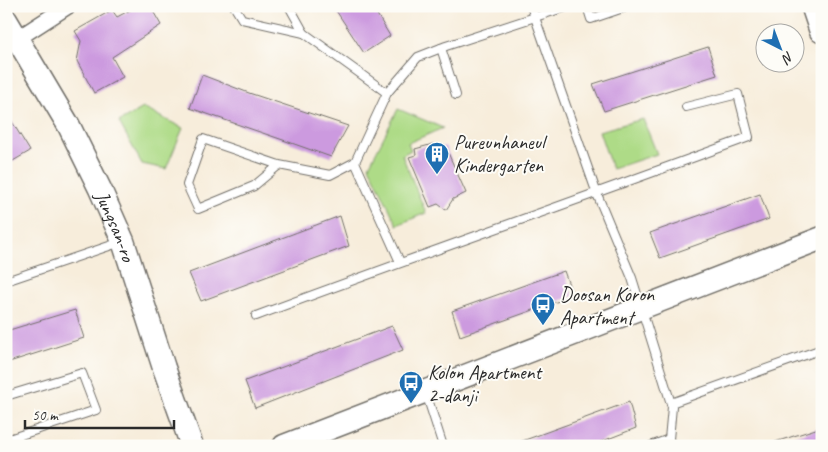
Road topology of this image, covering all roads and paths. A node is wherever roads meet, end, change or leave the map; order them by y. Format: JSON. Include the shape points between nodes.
{"nodes":[{"id":1,"x":68,"y":6,"type":"edge"},
{"id":2,"x":234,"y":6,"type":"edge"},
{"id":3,"x":289,"y":6,"type":"edge"},
{"id":4,"x":531,"y":6,"type":"edge"},
{"id":5,"x":569,"y":6,"type":"edge"},
{"id":6,"x":587,"y":6,"type":"edge"},
{"id":7,"x":629,"y":6,"type":"edge"},
{"id":8,"x":814,"y":6,"type":"edge"},
{"id":9,"x":535,"y":18,"type":"junction"},
{"id":10,"x":822,"y":30,"type":"edge"},
{"id":11,"x":304,"y":33,"type":"junction"},
{"id":12,"x":10,"y":35,"type":"edge"},
{"id":13,"x":441,"y":48,"type":"junction"},
{"id":14,"x":387,"y":93,"type":"junction"},
{"id":15,"x":456,"y":95,"type":"dead end"},
{"id":16,"x":686,"y":107,"type":"dead end"},
{"id":17,"x":355,"y":162,"type":"junction"},
{"id":18,"x":279,"y":165,"type":"junction"},
{"id":19,"x":597,"y":194,"type":"junction"},
{"id":20,"x":822,"y":238,"type":"edge"},
{"id":21,"x":123,"y":241,"type":"junction"},
{"id":22,"x":400,"y":262,"type":"junction"},
{"id":23,"x":6,"y":280,"type":"edge"},
{"id":24,"x":640,"y":307,"type":"junction"},
{"id":25,"x":256,"y":316,"type":"dead end"},
{"id":26,"x":822,"y":349,"type":"edge"},
{"id":27,"x":425,"y":390,"type":"junction"},
{"id":28,"x":6,"y":396,"type":"edge"},
{"id":29,"x":671,"y":404,"type":"junction"},
{"id":30,"x":6,"y":440,"type":"edge"},
{"id":31,"x":670,"y":442,"type":"edge"},
{"id":32,"x":192,"y":446,"type":"edge"},
{"id":33,"x":284,"y":446,"type":"edge"},
{"id":34,"x":443,"y":446,"type":"edge"},
{"id":35,"x":651,"y":446,"type":"edge"}],
"edges":[{"from":1,"to":12,"type":"street"},
{"from":2,"to":11,"type":"lane","via":[[242,19]]},
{"from":3,"to":11,"type":"lane"},
{"from":4,"to":9,"type":"lane"},
{"from":5,"to":9,"type":"lane"},
{"from":6,"to":7,"type":"lane","via":[[591,19]]},
{"from":8,"to":10,"type":"main road"},
{"from":9,"to":13,"type":"lane"},
{"from":9,"to":19,"type":"lane"},
{"from":11,"to":14,"type":"lane"},
{"from":12,"to":21,"type":"street","name":"Jungsan-ro","via":[[69,126]]},
{"from":13,"to":14,"type":"lane","via":[[418,57]]},
{"from":13,"to":15,"type":"lane"},
{"from":14,"to":17,"type":"lane"},
{"from":16,"to":19,"type":"lane","via":[[738,94],[749,137]]},
{"from":17,"to":18,"type":"lane","via":[[330,175]]},
{"from":17,"to":22,"type":"lane"},
{"from":18,"to":18,"type":"lane","via":[[203,139],[187,185],[198,209],[254,186]]},
{"from":19,"to":22,"type":"lane"},
{"from":19,"to":24,"type":"lane","via":[[632,278]]},
{"from":20,"to":24,"type":"street"},
{"from":21,"to":23,"type":"lane"},
{"from":21,"to":32,"type":"street","name":"Jungsan-ro"},
{"from":22,"to":25,"type":"lane"},
{"from":24,"to":27,"type":"street"},
{"from":24,"to":29,"type":"lane"},
{"from":26,"to":29,"type":"lane"},
{"from":27,"to":33,"type":"street"},
{"from":27,"to":34,"type":"lane"},
{"from":28,"to":30,"type":"lane","via":[[82,373],[96,410]]},
{"from":29,"to":31,"type":"lane"},
{"from":31,"to":35,"type":"lane"}]}
